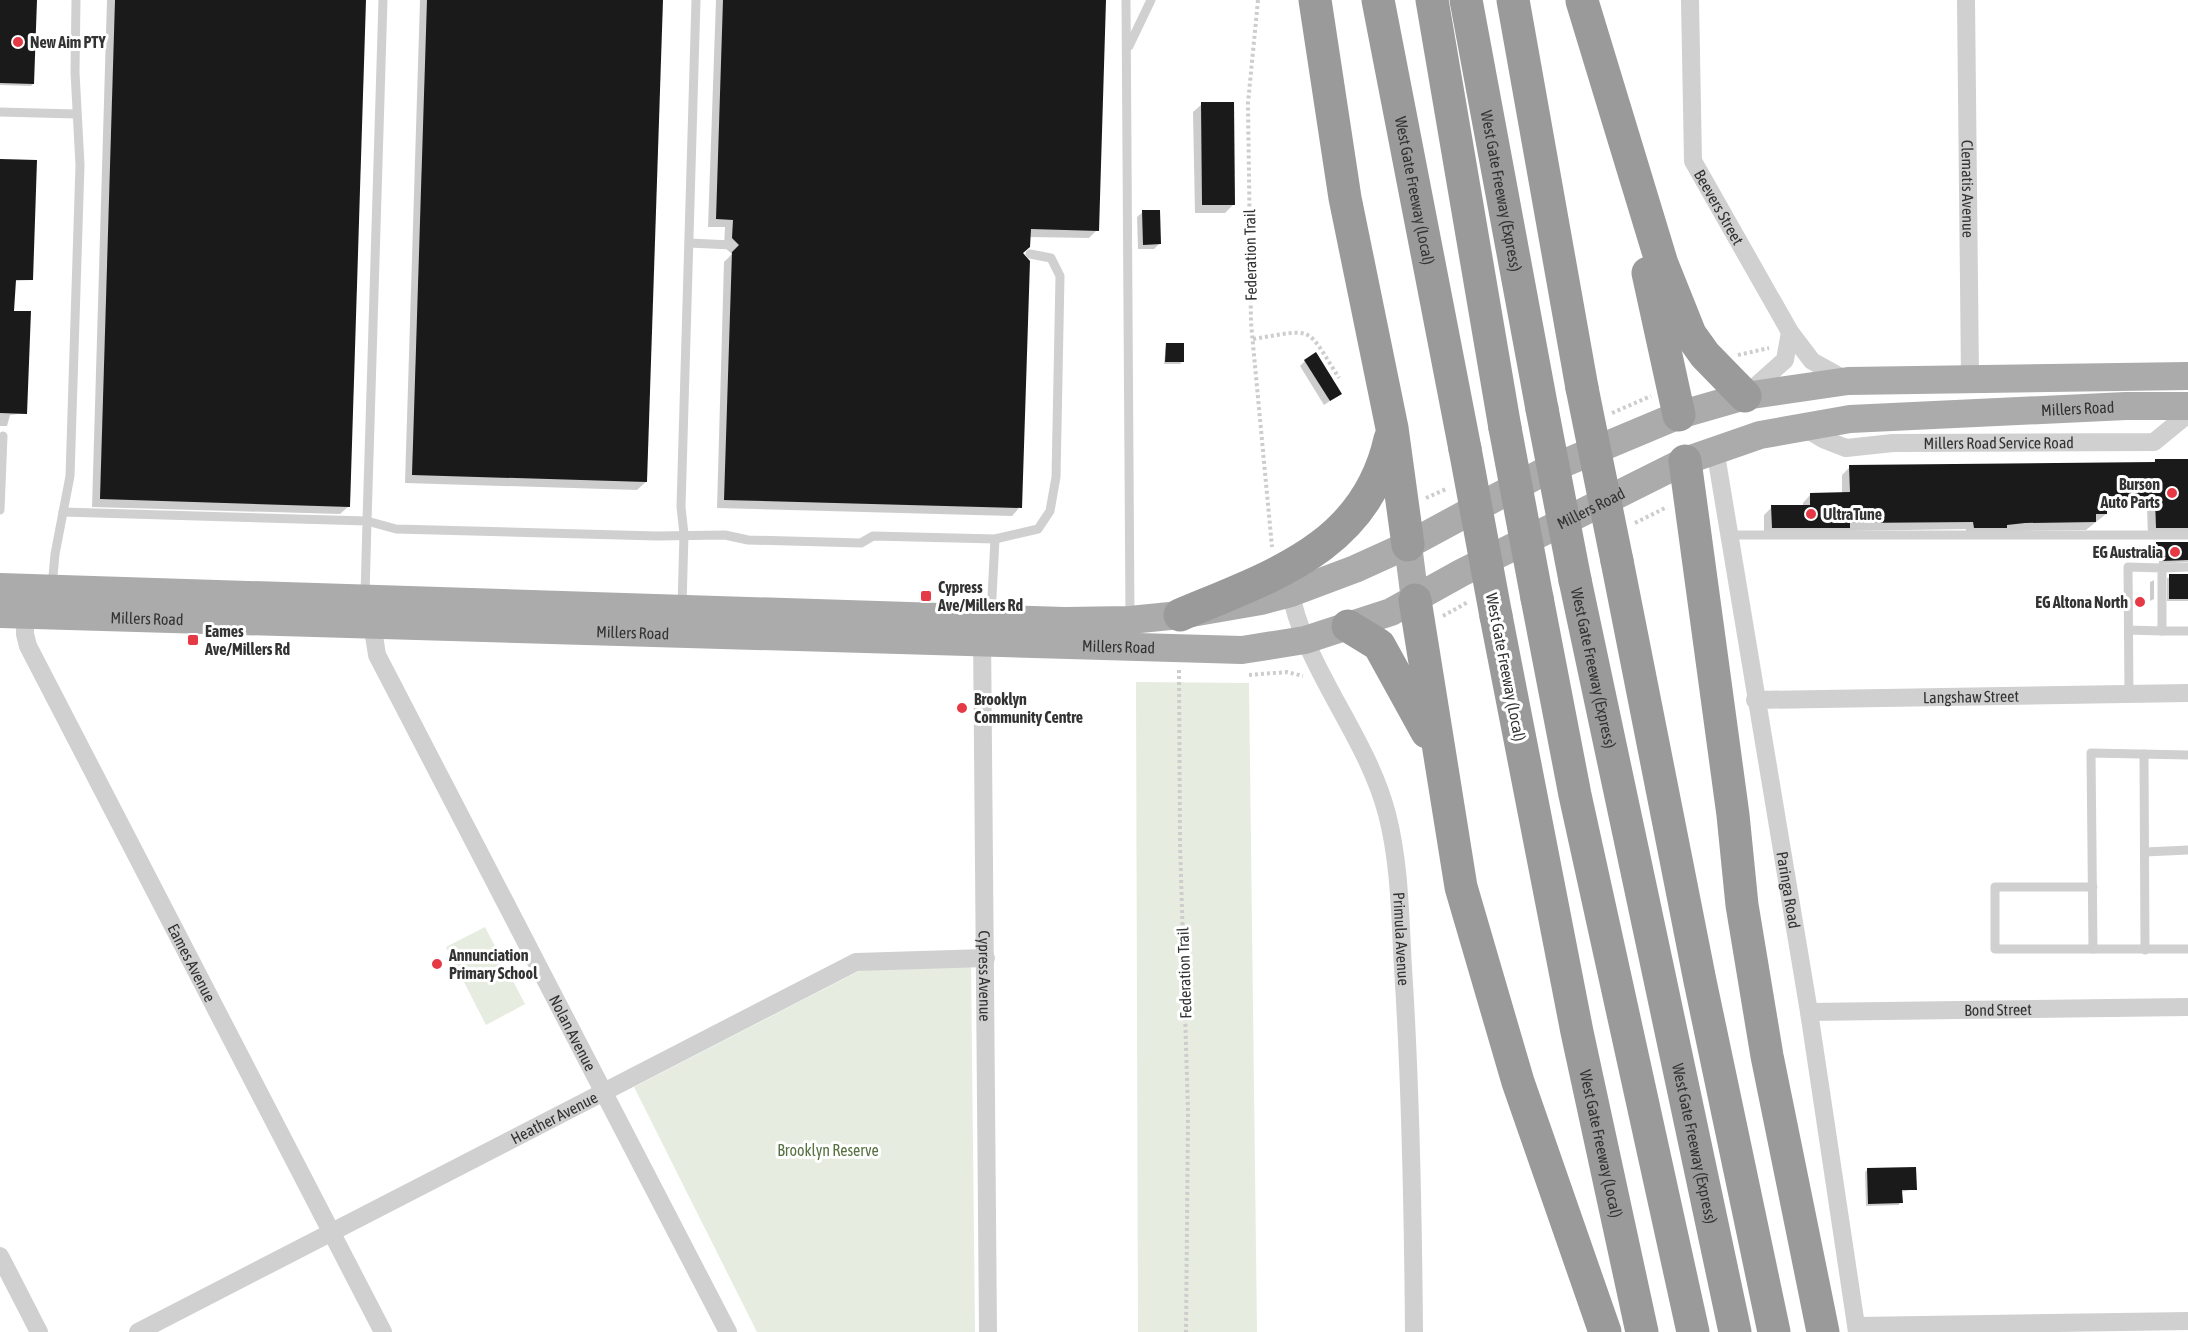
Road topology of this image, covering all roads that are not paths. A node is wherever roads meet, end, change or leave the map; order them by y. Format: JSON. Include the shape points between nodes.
{"nodes":[{"id":1,"x":76,"y":0,"type":"edge"},
{"id":2,"x":382,"y":0,"type":"edge"},
{"id":3,"x":696,"y":0,"type":"edge"},
{"id":4,"x":1126,"y":0,"type":"edge"},
{"id":5,"x":1151,"y":0,"type":"edge"},
{"id":6,"x":1315,"y":0,"type":"edge"},
{"id":7,"x":1378,"y":0,"type":"edge"},
{"id":8,"x":1432,"y":0,"type":"edge"},
{"id":9,"x":1466,"y":0,"type":"edge"},
{"id":10,"x":1513,"y":0,"type":"edge"},
{"id":11,"x":1690,"y":0,"type":"edge"},
{"id":12,"x":1966,"y":0,"type":"edge"},
{"id":13,"x":1582,"y":1,"type":"edge"},
{"id":14,"x":1127,"y":50,"type":"junction"},
{"id":15,"x":0,"y":112,"type":"edge"},
{"id":16,"x":76,"y":114,"type":"junction"},
{"id":17,"x":689,"y":243,"type":"junction"},
{"id":18,"x":732,"y":245,"type":"dead end"},
{"id":19,"x":1030,"y":254,"type":"dead end"},
{"id":20,"x":1790,"y":332,"type":"junction"},
{"id":21,"x":2188,"y":376,"type":"edge"},
{"id":22,"x":1970,"y":378,"type":"junction"},
{"id":23,"x":1848,"y":381,"type":"junction"},
{"id":24,"x":1745,"y":396,"type":"junction"},
{"id":25,"x":2188,"y":406,"type":"edge"},
{"id":26,"x":2188,"y":414,"type":"edge"},
{"id":27,"x":1679,"y":415,"type":"junction"},
{"id":28,"x":1803,"y":427,"type":"junction"},
{"id":29,"x":1392,"y":428,"type":"junction"},
{"id":30,"x":3,"y":436,"type":"dead end"},
{"id":31,"x":1715,"y":449,"type":"junction"},
{"id":32,"x":1685,"y":461,"type":"junction"},
{"id":33,"x":0,"y":510,"type":"edge"},
{"id":34,"x":63,"y":512,"type":"junction"},
{"id":35,"x":367,"y":521,"type":"junction"},
{"id":36,"x":684,"y":534,"type":"junction"},
{"id":37,"x":1728,"y":535,"type":"junction"},
{"id":38,"x":2188,"y":535,"type":"edge"},
{"id":39,"x":995,"y":539,"type":"junction"},
{"id":40,"x":1408,"y":545,"type":"junction"},
{"id":41,"x":2162,"y":567,"type":"junction"},
{"id":42,"x":2188,"y":567,"type":"edge"},
{"id":43,"x":1289,"y":581,"type":"junction"},
{"id":44,"x":20,"y":598,"type":"edge"},
{"id":45,"x":1415,"y":600,"type":"junction"},
{"id":46,"x":369,"y":608,"type":"junction"},
{"id":47,"x":681,"y":609,"type":"junction"},
{"id":48,"x":1180,"y":615,"type":"joint"},
{"id":49,"x":1130,"y":620,"type":"junction"},
{"id":50,"x":1348,"y":626,"type":"junction"},
{"id":51,"x":985,"y":627,"type":"junction"},
{"id":52,"x":2129,"y":630,"type":"junction"},
{"id":53,"x":2162,"y":631,"type":"junction"},
{"id":54,"x":2188,"y":631,"type":"edge"},
{"id":55,"x":1305,"y":640,"type":"junction"},
{"id":56,"x":2188,"y":693,"type":"edge"},
{"id":57,"x":2129,"y":694,"type":"junction"},
{"id":58,"x":1755,"y":700,"type":"junction"},
{"id":59,"x":1439,"y":754,"type":"junction"},
{"id":60,"x":2144,"y":754,"type":"junction"},
{"id":61,"x":2188,"y":755,"type":"edge"},
{"id":62,"x":2188,"y":850,"type":"edge"},
{"id":63,"x":2145,"y":852,"type":"junction"},
{"id":64,"x":2093,"y":887,"type":"junction"},
{"id":65,"x":2188,"y":949,"type":"edge"},
{"id":66,"x":2093,"y":950,"type":"junction"},
{"id":67,"x":2145,"y":950,"type":"junction"},
{"id":68,"x":986,"y":958,"type":"junction"},
{"id":69,"x":2188,"y":1007,"type":"edge"},
{"id":70,"x":1809,"y":1012,"type":"junction"},
{"id":71,"x":603,"y":1092,"type":"junction"},
{"id":72,"x":332,"y":1232,"type":"junction"},
{"id":73,"x":0,"y":1256,"type":"edge"},
{"id":74,"x":2188,"y":1321,"type":"edge"},
{"id":75,"x":1857,"y":1329,"type":"edge"},
{"id":76,"x":39,"y":1332,"type":"edge"},
{"id":77,"x":138,"y":1332,"type":"edge"},
{"id":78,"x":383,"y":1332,"type":"edge"},
{"id":79,"x":728,"y":1332,"type":"edge"},
{"id":80,"x":988,"y":1332,"type":"edge"},
{"id":81,"x":1414,"y":1332,"type":"edge"},
{"id":82,"x":1605,"y":1332,"type":"edge"},
{"id":83,"x":1642,"y":1332,"type":"edge"},
{"id":84,"x":1693,"y":1332,"type":"edge"},
{"id":85,"x":1735,"y":1332,"type":"edge"},
{"id":86,"x":1774,"y":1332,"type":"edge"},
{"id":87,"x":1823,"y":1332,"type":"edge"}],
"edges":[{"from":1,"to":16,"type":"lane"},
{"from":2,"to":35,"type":"lane"},
{"from":3,"to":17,"type":"lane"},
{"from":4,"to":14,"type":"lane"},
{"from":5,"to":14,"type":"lane"},
{"from":6,"to":29,"type":"highway","via":[[1345,198]]},
{"from":7,"to":83,"type":"highway","name":"West Gate Freeway (Local)","bridge":true,"via":[[1577,1032]]},
{"from":8,"to":84,"type":"highway","name":"West Gate Freeway (Express)","bridge":true,"via":[[1505,428],[1575,795]]},
{"from":9,"to":85,"type":"highway","name":"West Gate Freeway (Express)","bridge":true,"via":[[1575,580]]},
{"from":10,"to":86,"type":"highway","bridge":true,"via":[[1582,388]]},
{"from":11,"to":20,"type":"street","name":"Beevers Street","via":[[1693,161]]},
{"from":12,"to":22,"type":"street","name":"Clematis Avenue"},
{"from":13,"to":24,"type":"highway","via":[[1662,264],[1690,334]]},
{"from":13,"to":27,"type":"highway"},
{"from":14,"to":49,"type":"lane"},
{"from":15,"to":16,"type":"lane"},
{"from":16,"to":34,"type":"lane","via":[[80,165],[70,476]]},
{"from":17,"to":18,"type":"lane"},
{"from":17,"to":36,"type":"lane","via":[[681,507]]},
{"from":19,"to":39,"type":"lane","via":[[1051,258],[1060,276],[1055,495],[1038,529]]},
{"from":20,"to":23,"type":"street","name":"Beevers Street","via":[[1812,361]]},
{"from":20,"to":24,"type":"street","via":[[1785,360]]},
{"from":21,"to":22,"type":"main road","name":"Millers Road"},
{"from":22,"to":23,"type":"main road","name":"Millers Road"},
{"from":23,"to":24,"type":"main road","name":"Millers Road"},
{"from":24,"to":27,"type":"main road","name":"Millers Road"},
{"from":25,"to":28,"type":"main road","name":"Millers Road","via":[[1954,413],[1850,419]]},
{"from":26,"to":28,"type":"street","name":"Millers Road Service Road","via":[[2154,442],[1893,443],[1846,447]]},
{"from":27,"to":32,"type":"main road"},
{"from":27,"to":40,"type":"main road","name":"Millers Road","via":[[1543,472]]},
{"from":28,"to":31,"type":"main road","name":"Millers Road"},
{"from":29,"to":40,"type":"highway"},
{"from":29,"to":43,"type":"highway","via":[[1384,466],[1360,507]]},
{"from":30,"to":33,"type":"lane"},
{"from":31,"to":32,"type":"main road","name":"Millers Road"},
{"from":31,"to":37,"type":"street","name":"Paringa Road"},
{"from":32,"to":45,"type":"main road","name":"Millers Road"},
{"from":32,"to":87,"type":"highway","via":[[1742,905],[1767,1056]]},
{"from":34,"to":35,"type":"lane"},
{"from":34,"to":44,"type":"lane","via":[[55,555]]},
{"from":35,"to":36,"type":"lane","via":[[396,529]]},
{"from":35,"to":46,"type":"lane"},
{"from":36,"to":39,"type":"lane","via":[[861,543],[873,536]]},
{"from":36,"to":47,"type":"lane"},
{"from":37,"to":38,"type":"lane"},
{"from":37,"to":58,"type":"street","name":"Paringa Road"},
{"from":39,"to":51,"type":"lane"},
{"from":40,"to":43,"type":"main road","name":"Millers Road","via":[[1355,569]]},
{"from":40,"to":45,"type":"main road"},
{"from":41,"to":42,"type":"lane"},
{"from":41,"to":52,"type":"lane","via":[[2128,567]]},
{"from":41,"to":53,"type":"lane"},
{"from":43,"to":48,"type":"highway"},
{"from":43,"to":55,"type":"street","name":"Primula Avenue"},
{"from":44,"to":46,"type":"main road","name":"Millers Road"},
{"from":44,"to":46,"type":"main road","name":"Millers Road"},
{"from":44,"to":72,"type":"street","name":"Eames Avenue","via":[[28,646]]},
{"from":45,"to":50,"type":"main road","name":"Millers Road"},
{"from":45,"to":59,"type":"highway"},
{"from":46,"to":47,"type":"main road","name":"Millers Road"},
{"from":46,"to":51,"type":"main road","name":"Millers Road"},
{"from":46,"to":71,"type":"street","name":"Nolan Avenue","via":[[377,655]]},
{"from":47,"to":51,"type":"main road","name":"Millers Road"},
{"from":48,"to":49,"type":"main road","name":"Millers Road"},
{"from":49,"to":51,"type":"main road","name":"Millers Road"},
{"from":50,"to":55,"type":"main road","name":"Millers Road"},
{"from":50,"to":59,"type":"highway","via":[[1379,645]]},
{"from":51,"to":55,"type":"main road","name":"Millers Road","via":[[1179,649],[1242,650]]},
{"from":51,"to":68,"type":"street","name":"Cypress Avenue"},
{"from":52,"to":53,"type":"lane"},
{"from":52,"to":57,"type":"lane"},
{"from":53,"to":54,"type":"lane"},
{"from":55,"to":81,"type":"street","name":"Primula Avenue","via":[[1370,764],[1388,814],[1397,872],[1411,1090]]},
{"from":56,"to":57,"type":"street","name":"Langshaw Street"},
{"from":57,"to":58,"type":"street","name":"Langshaw Street"},
{"from":58,"to":70,"type":"street","name":"Paringa Road"},
{"from":59,"to":82,"type":"highway","via":[[1461,887],[1477,947],[1518,1082]]},
{"from":60,"to":61,"type":"lane"},
{"from":60,"to":63,"type":"lane"},
{"from":60,"to":64,"type":"lane","via":[[2091,753]]},
{"from":62,"to":63,"type":"lane"},
{"from":63,"to":67,"type":"lane"},
{"from":64,"to":66,"type":"lane"},
{"from":64,"to":66,"type":"lane","via":[[1995,887],[1995,949]]},
{"from":65,"to":67,"type":"lane"},
{"from":66,"to":67,"type":"lane"},
{"from":68,"to":71,"type":"street","name":"Heather Avenue","via":[[856,962]]},
{"from":68,"to":80,"type":"street","name":"Cypress Avenue"},
{"from":69,"to":70,"type":"street","name":"Bond Street"},
{"from":70,"to":75,"type":"street","name":"Paringa Road"},
{"from":71,"to":72,"type":"street","name":"Heather Avenue"},
{"from":71,"to":79,"type":"street","name":"Nolan Avenue"},
{"from":72,"to":77,"type":"street","name":"Heather Avenue"},
{"from":72,"to":78,"type":"street","name":"Eames Avenue"},
{"from":73,"to":76,"type":"street"},
{"from":74,"to":75,"type":"street"}]}
